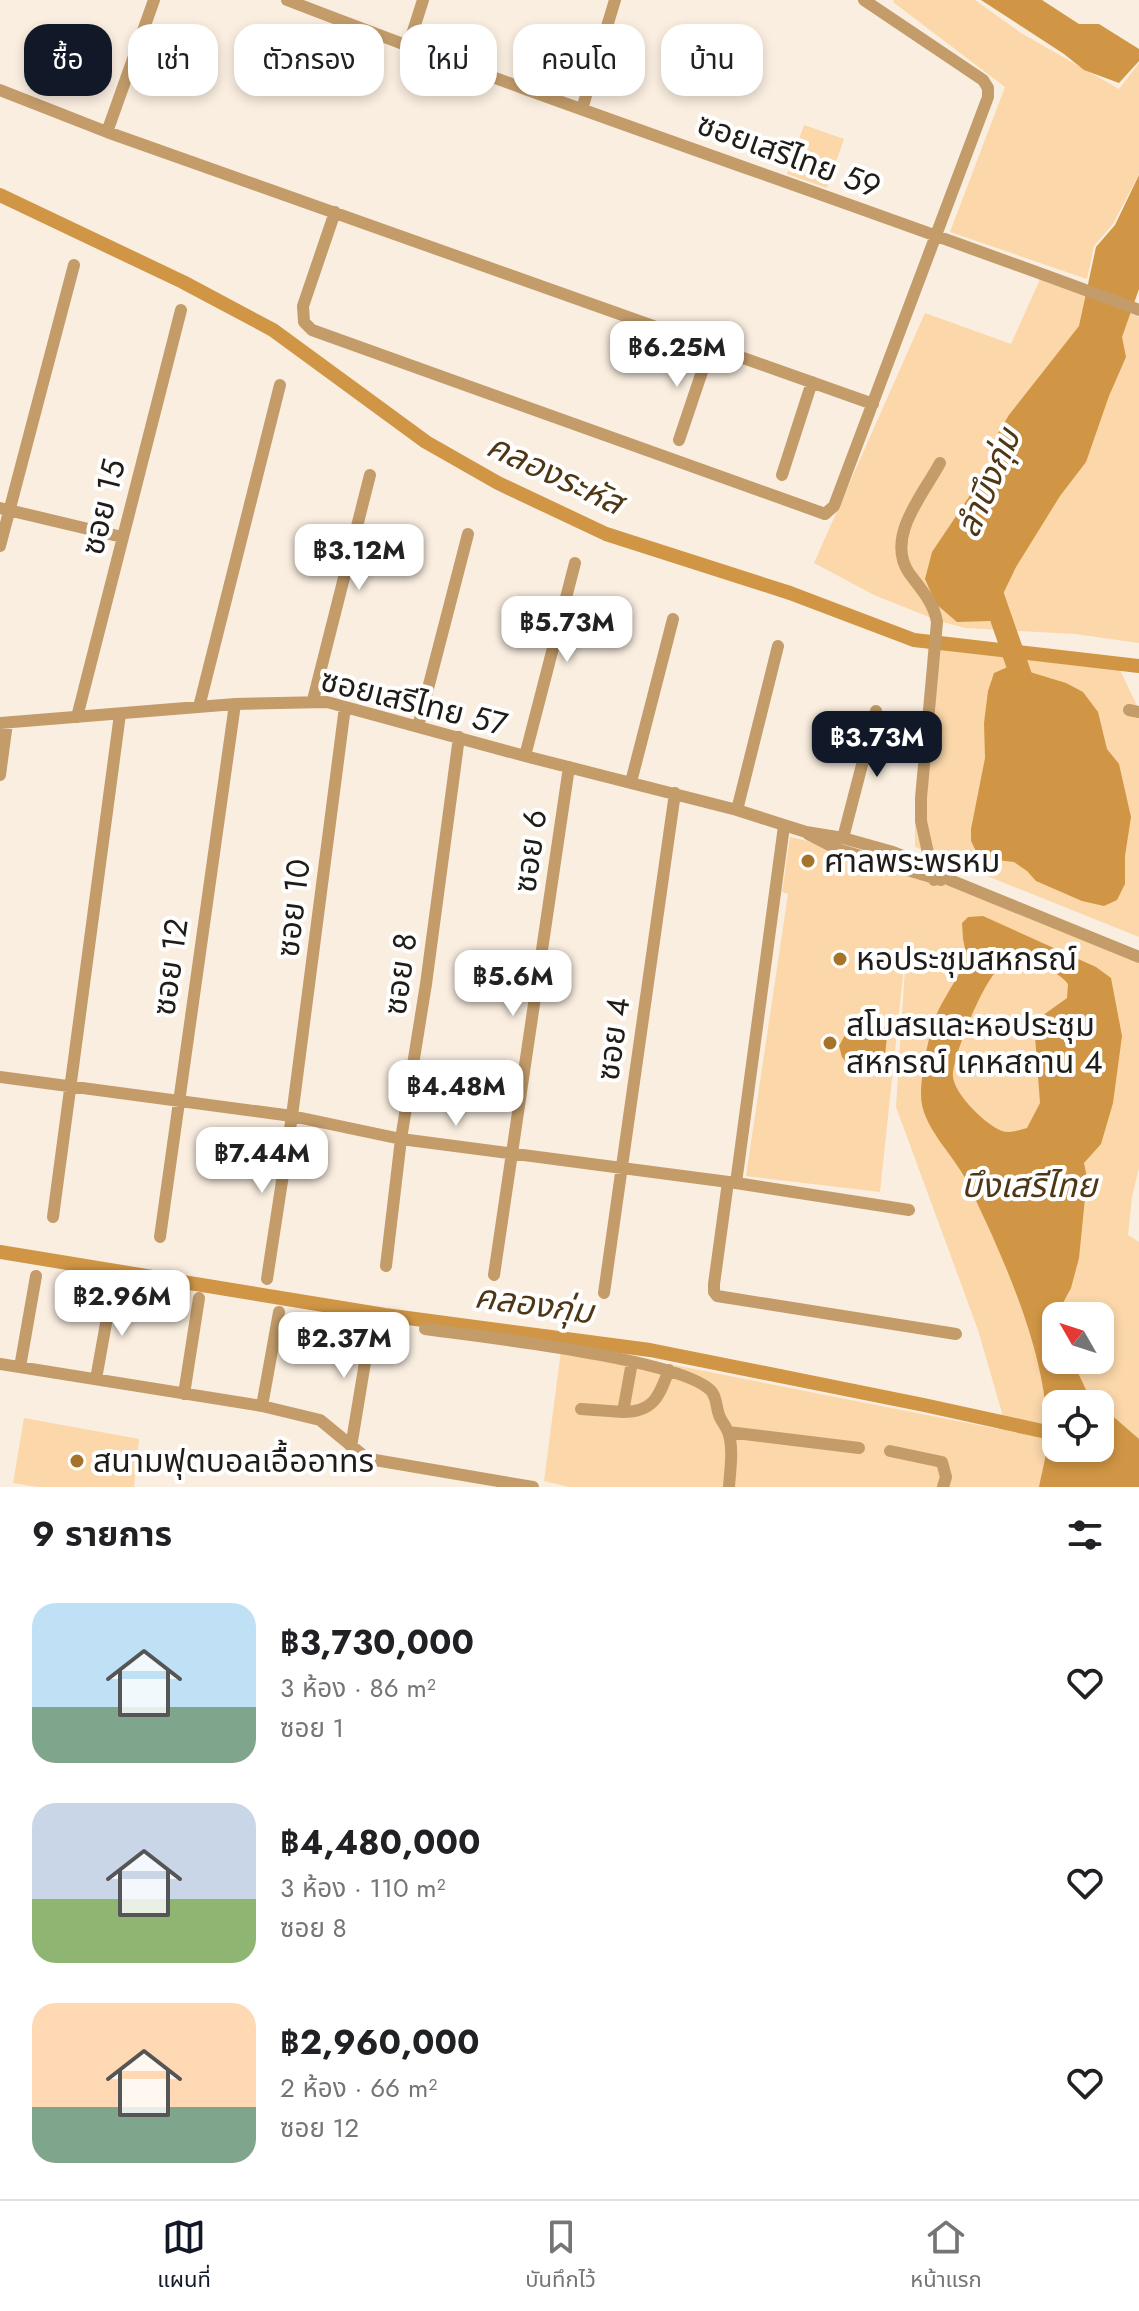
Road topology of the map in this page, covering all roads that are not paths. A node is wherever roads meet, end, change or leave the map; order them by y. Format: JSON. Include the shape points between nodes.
{"nodes":[{"id":1,"x":154,"y":0,"type":"edge"},
{"id":2,"x":287,"y":0,"type":"edge"},
{"id":3,"x":423,"y":0,"type":"edge"},
{"id":4,"x":615,"y":0,"type":"edge"},
{"id":5,"x":864,"y":0,"type":"edge"},
{"id":6,"x":415,"y":24,"type":"edge"},
{"id":7,"x":400,"y":44,"type":"edge"},
{"id":8,"x":497,"y":79,"type":"edge"},
{"id":9,"x":0,"y":90,"type":"edge"},
{"id":10,"x":582,"y":109,"type":"junction"},
{"id":11,"x":107,"y":132,"type":"junction"},
{"id":12,"x":335,"y":212,"type":"junction"},
{"id":13,"x":936,"y":235,"type":"junction"},
{"id":14,"x":74,"y":265,"type":"dead end"},
{"id":15,"x":181,"y":310,"type":"dead end"},
{"id":16,"x":1139,"y":310,"type":"edge"},
{"id":17,"x":710,"y":348,"type":"junction"},
{"id":18,"x":812,"y":382,"type":"junction"},
{"id":19,"x":280,"y":385,"type":"dead end"},
{"id":20,"x":873,"y":404,"type":"junction"},
{"id":21,"x":679,"y":440,"type":"dead end"},
{"id":22,"x":940,"y":463,"type":"dead end"},
{"id":23,"x":370,"y":475,"type":"dead end"},
{"id":24,"x":782,"y":475,"type":"dead end"},
{"id":25,"x":5,"y":509,"type":"edge"},
{"id":26,"x":468,"y":534,"type":"dead end"},
{"id":27,"x":122,"y":537,"type":"junction"},
{"id":28,"x":0,"y":546,"type":"edge"},
{"id":29,"x":575,"y":563,"type":"dead end"},
{"id":30,"x":673,"y":619,"type":"dead end"},
{"id":31,"x":778,"y":646,"type":"dead end"},
{"id":32,"x":313,"y":700,"type":"junction"},
{"id":33,"x":235,"y":704,"type":"junction"},
{"id":34,"x":199,"y":707,"type":"junction"},
{"id":35,"x":345,"y":707,"type":"junction"},
{"id":36,"x":876,"y":711,"type":"dead end"},
{"id":37,"x":120,"y":714,"type":"junction"},
{"id":38,"x":77,"y":717,"type":"junction"},
{"id":39,"x":4,"y":723,"type":"edge"},
{"id":40,"x":418,"y":727,"type":"junction"},
{"id":41,"x":459,"y":737,"type":"junction"},
{"id":42,"x":525,"y":756,"type":"junction"},
{"id":43,"x":569,"y":767,"type":"junction"},
{"id":44,"x":0,"y":775,"type":"edge"},
{"id":45,"x":631,"y":782,"type":"junction"},
{"id":46,"x":675,"y":793,"type":"junction"},
{"id":47,"x":737,"y":810,"type":"junction"},
{"id":48,"x":784,"y":826,"type":"junction"},
{"id":49,"x":806,"y":832,"type":"junction"},
{"id":50,"x":843,"y":838,"type":"junction"},
{"id":51,"x":934,"y":874,"type":"junction"},
{"id":52,"x":1139,"y":957,"type":"edge"},
{"id":53,"x":0,"y":1077,"type":"edge"},
{"id":54,"x":70,"y":1085,"type":"junction"},
{"id":55,"x":177,"y":1099,"type":"junction"},
{"id":56,"x":292,"y":1116,"type":"junction"},
{"id":57,"x":401,"y":1139,"type":"junction"},
{"id":58,"x":512,"y":1154,"type":"junction"},
{"id":59,"x":621,"y":1170,"type":"junction"},
{"id":60,"x":732,"y":1183,"type":"junction"},
{"id":61,"x":909,"y":1210,"type":"dead end"},
{"id":62,"x":53,"y":1217,"type":"dead end"},
{"id":63,"x":160,"y":1237,"type":"dead end"},
{"id":64,"x":386,"y":1266,"type":"dead end"},
{"id":65,"x":494,"y":1275,"type":"dead end"},
{"id":66,"x":36,"y":1276,"type":"dead end"},
{"id":67,"x":267,"y":1279,"type":"dead end"},
{"id":68,"x":112,"y":1290,"type":"dead end"},
{"id":69,"x":604,"y":1293,"type":"dead end"},
{"id":70,"x":199,"y":1298,"type":"dead end"},
{"id":71,"x":279,"y":1312,"type":"dead end"},
{"id":72,"x":372,"y":1320,"type":"dead end"},
{"id":73,"x":425,"y":1329,"type":"dead end"},
{"id":74,"x":956,"y":1334,"type":"dead end"},
{"id":75,"x":632,"y":1362,"type":"junction"},
{"id":76,"x":0,"y":1364,"type":"edge"},
{"id":77,"x":20,"y":1367,"type":"junction"},
{"id":78,"x":669,"y":1370,"type":"junction"},
{"id":79,"x":96,"y":1379,"type":"junction"},
{"id":80,"x":184,"y":1394,"type":"junction"},
{"id":81,"x":262,"y":1406,"type":"junction"},
{"id":82,"x":581,"y":1409,"type":"dead end"},
{"id":83,"x":623,"y":1412,"type":"junction"},
{"id":84,"x":728,"y":1432,"type":"junction"},
{"id":85,"x":351,"y":1447,"type":"junction"},
{"id":86,"x":859,"y":1448,"type":"dead end"},
{"id":87,"x":890,"y":1451,"type":"dead end"},
{"id":88,"x":533,"y":1487,"type":"edge"},
{"id":89,"x":729,"y":1487,"type":"edge"},
{"id":90,"x":943,"y":1487,"type":"edge"}],
"edges":[{"from":1,"to":11,"type":"street"},
{"from":2,"to":7,"type":"street","name":"ซอยเสรีไทย 59"},
{"from":3,"to":6,"type":"street"},
{"from":4,"to":10,"type":"street"},
{"from":5,"to":13,"type":"street","via":[[973,72],[988,88]]},
{"from":8,"to":10,"type":"street","name":"ซอยเสรีไทย 59"},
{"from":9,"to":11,"type":"street"},
{"from":10,"to":13,"type":"street","name":"ซอยเสรีไทย 59"},
{"from":11,"to":12,"type":"street"},
{"from":12,"to":17,"type":"street"},
{"from":12,"to":20,"type":"street","via":[[302,314],[312,330],[370,353],[825,514],[834,506]]},
{"from":13,"to":16,"type":"street","name":"ซอยเสรีไทย 59"},
{"from":13,"to":20,"type":"street"},
{"from":14,"to":25,"type":"street"},
{"from":15,"to":27,"type":"street","name":"ซอย 15"},
{"from":17,"to":18,"type":"street"},
{"from":17,"to":21,"type":"street"},
{"from":18,"to":20,"type":"street"},
{"from":18,"to":24,"type":"street"},
{"from":19,"to":34,"type":"street"},
{"from":22,"to":51,"type":"street","via":[[900,544],[904,564],[935,610],[937,622],[921,798]]},
{"from":23,"to":32,"type":"street"},
{"from":25,"to":27,"type":"street"},
{"from":25,"to":28,"type":"street"},
{"from":26,"to":40,"type":"street"},
{"from":27,"to":38,"type":"street","name":"ซอย 15"},
{"from":29,"to":42,"type":"street"},
{"from":30,"to":45,"type":"street"},
{"from":31,"to":47,"type":"street"},
{"from":32,"to":33,"type":"street","name":"ซอยเสรีไทย 57"},
{"from":32,"to":35,"type":"street","name":"ซอยเสรีไทย 57"},
{"from":33,"to":34,"type":"street","name":"ซอยเสรีไทย 57"},
{"from":33,"to":55,"type":"street","name":"ซอย 12"},
{"from":34,"to":37,"type":"street","name":"ซอยเสรีไทย 57"},
{"from":35,"to":40,"type":"street","name":"ซอยเสรีไทย 57"},
{"from":35,"to":56,"type":"street","name":"ซอย 10"},
{"from":36,"to":50,"type":"street"},
{"from":37,"to":38,"type":"street","name":"ซอยเสรีไทย 57"},
{"from":37,"to":54,"type":"street"},
{"from":38,"to":39,"type":"street","name":"ซอยเสรีไทย 57"},
{"from":39,"to":44,"type":"street"},
{"from":40,"to":41,"type":"street","name":"ซอยเสรีไทย 57"},
{"from":41,"to":42,"type":"street","name":"ซอยเสรีไทย 57"},
{"from":41,"to":57,"type":"street","name":"ซอย 8"},
{"from":42,"to":43,"type":"street","name":"ซอยเสรีไทย 57"},
{"from":43,"to":45,"type":"street","name":"ซอยเสรีไทย 57"},
{"from":43,"to":58,"type":"street","name":"ซอย 6"},
{"from":45,"to":46,"type":"street","name":"ซอยเสรีไทย 57"},
{"from":46,"to":47,"type":"street","name":"ซอยเสรีไทย 57"},
{"from":46,"to":59,"type":"street","name":"ซอย 4"},
{"from":47,"to":48,"type":"street","name":"ซอยเสรีไทย 57"},
{"from":48,"to":49,"type":"street","name":"ซอยเสรีไทย 57"},
{"from":48,"to":60,"type":"street"},
{"from":49,"to":50,"type":"street","name":"ซอยเสรีไทย 57"},
{"from":49,"to":51,"type":"street","name":"ซอยเสรีไทย 57","via":[[837,849]]},
{"from":50,"to":51,"type":"street","name":"ซอยเสรีไทย 57","via":[[903,855]]},
{"from":51,"to":52,"type":"street","name":"ซอยเสรีไทย 57"},
{"from":53,"to":54,"type":"street"},
{"from":54,"to":55,"type":"street"},
{"from":54,"to":62,"type":"street"},
{"from":55,"to":56,"type":"street"},
{"from":55,"to":63,"type":"street","name":"ซอย 12"},
{"from":56,"to":57,"type":"street"},
{"from":56,"to":67,"type":"street","name":"ซอย 10"},
{"from":57,"to":58,"type":"street"},
{"from":57,"to":64,"type":"street","name":"ซอย 8"},
{"from":58,"to":59,"type":"street"},
{"from":58,"to":65,"type":"street","name":"ซอย 6"},
{"from":59,"to":60,"type":"street"},
{"from":59,"to":69,"type":"street","name":"ซอย 4"},
{"from":60,"to":61,"type":"street"},
{"from":60,"to":74,"type":"street","via":[[714,1284],[717,1296]]},
{"from":66,"to":77,"type":"street"},
{"from":68,"to":79,"type":"street"},
{"from":70,"to":80,"type":"street"},
{"from":71,"to":81,"type":"street"},
{"from":72,"to":85,"type":"street"},
{"from":73,"to":75,"type":"street"},
{"from":75,"to":78,"type":"street"},
{"from":75,"to":83,"type":"street"},
{"from":76,"to":77,"type":"street"},
{"from":77,"to":79,"type":"street"},
{"from":78,"to":83,"type":"street","via":[[647,1408]]},
{"from":78,"to":84,"type":"street","via":[[710,1389]]},
{"from":79,"to":80,"type":"street"},
{"from":80,"to":81,"type":"street"},
{"from":81,"to":85,"type":"street","via":[[320,1420]]},
{"from":82,"to":83,"type":"street"},
{"from":84,"to":86,"type":"street"},
{"from":84,"to":89,"type":"street"},
{"from":85,"to":88,"type":"street","via":[[375,1460]]},
{"from":87,"to":90,"type":"street","via":[[942,1462]]}]}
